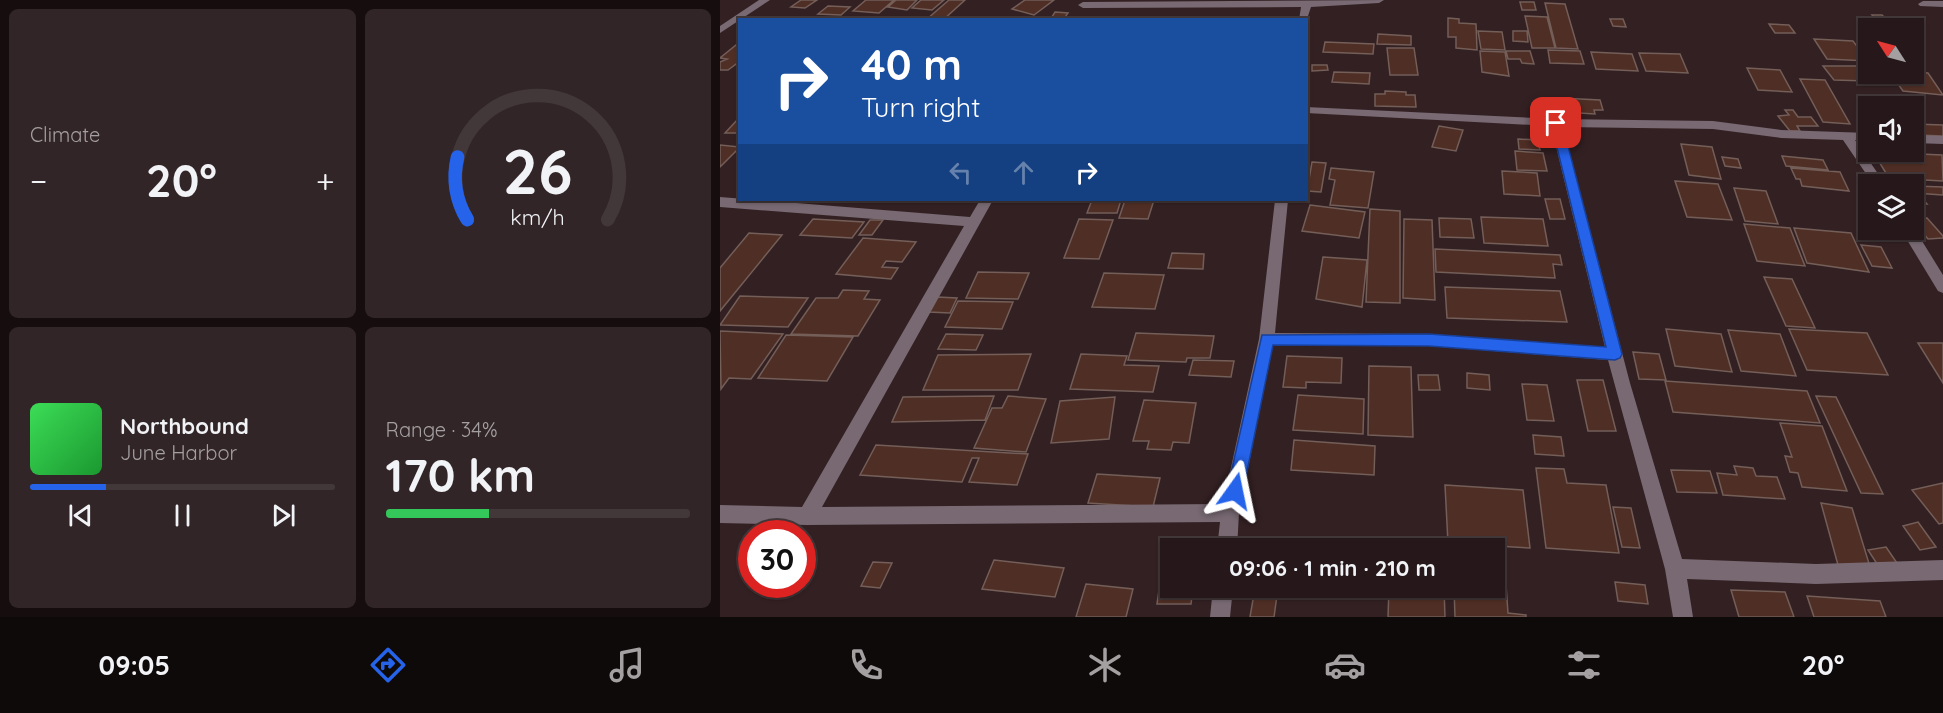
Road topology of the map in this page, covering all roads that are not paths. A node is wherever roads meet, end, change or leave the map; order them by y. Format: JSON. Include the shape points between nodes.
{"nodes":[{"id":1,"x":765,"y":0,"type":"edge"},
{"id":2,"x":1379,"y":0,"type":"edge"},
{"id":3,"x":1943,"y":3,"type":"edge"},
{"id":4,"x":1306,"y":4,"type":"junction"},
{"id":5,"x":1923,"y":4,"type":"dead end"},
{"id":6,"x":1082,"y":6,"type":"edge"},
{"id":7,"x":1304,"y":18,"type":"edge"},
{"id":8,"x":720,"y":30,"type":"edge"},
{"id":9,"x":1308,"y":110,"type":"edge"},
{"id":10,"x":1556,"y":123,"type":"junction"},
{"id":11,"x":1847,"y":137,"type":"junction"},
{"id":12,"x":1858,"y":137,"type":"edge"},
{"id":13,"x":1924,"y":139,"type":"edge"},
{"id":14,"x":1943,"y":140,"type":"edge"},
{"id":15,"x":1872,"y":174,"type":"edge"},
{"id":16,"x":985,"y":201,"type":"edge"},
{"id":17,"x":1281,"y":201,"type":"edge"},
{"id":18,"x":720,"y":202,"type":"edge"},
{"id":19,"x":974,"y":222,"type":"junction"},
{"id":20,"x":1914,"y":240,"type":"edge"},
{"id":21,"x":1943,"y":287,"type":"edge"},
{"id":22,"x":1267,"y":339,"type":"junction"},
{"id":23,"x":1615,"y":354,"type":"junction"},
{"id":24,"x":1230,"y":513,"type":"junction"},
{"id":25,"x":720,"y":514,"type":"edge"},
{"id":26,"x":807,"y":516,"type":"junction"},
{"id":27,"x":1228,"y":538,"type":"edge"},
{"id":28,"x":1675,"y":569,"type":"junction"},
{"id":29,"x":1943,"y":570,"type":"edge"},
{"id":30,"x":1222,"y":598,"type":"edge"},
{"id":31,"x":1220,"y":617,"type":"edge"},
{"id":32,"x":1683,"y":617,"type":"edge"}],
"edges":[{"from":1,"to":8,"type":"street"},
{"from":2,"to":4,"type":"street"},
{"from":3,"to":5,"type":"street"},
{"from":4,"to":6,"type":"street"},
{"from":4,"to":7,"type":"street"},
{"from":9,"to":10,"type":"street"},
{"from":10,"to":11,"type":"street","via":[[1713,125]]},
{"from":10,"to":23,"type":"street"},
{"from":11,"to":12,"type":"street"},
{"from":11,"to":15,"type":"street"},
{"from":13,"to":14,"type":"street"},
{"from":16,"to":19,"type":"street"},
{"from":17,"to":22,"type":"street"},
{"from":18,"to":19,"type":"street"},
{"from":19,"to":26,"type":"street"},
{"from":20,"to":21,"type":"street"},
{"from":22,"to":23,"type":"street","via":[[1429,340]]},
{"from":22,"to":24,"type":"street"},
{"from":23,"to":28,"type":"street"},
{"from":24,"to":26,"type":"street"},
{"from":24,"to":27,"type":"street"},
{"from":25,"to":26,"type":"street"},
{"from":28,"to":29,"type":"street","via":[[1816,574]]},
{"from":28,"to":32,"type":"street"},
{"from":30,"to":31,"type":"street"}]}
